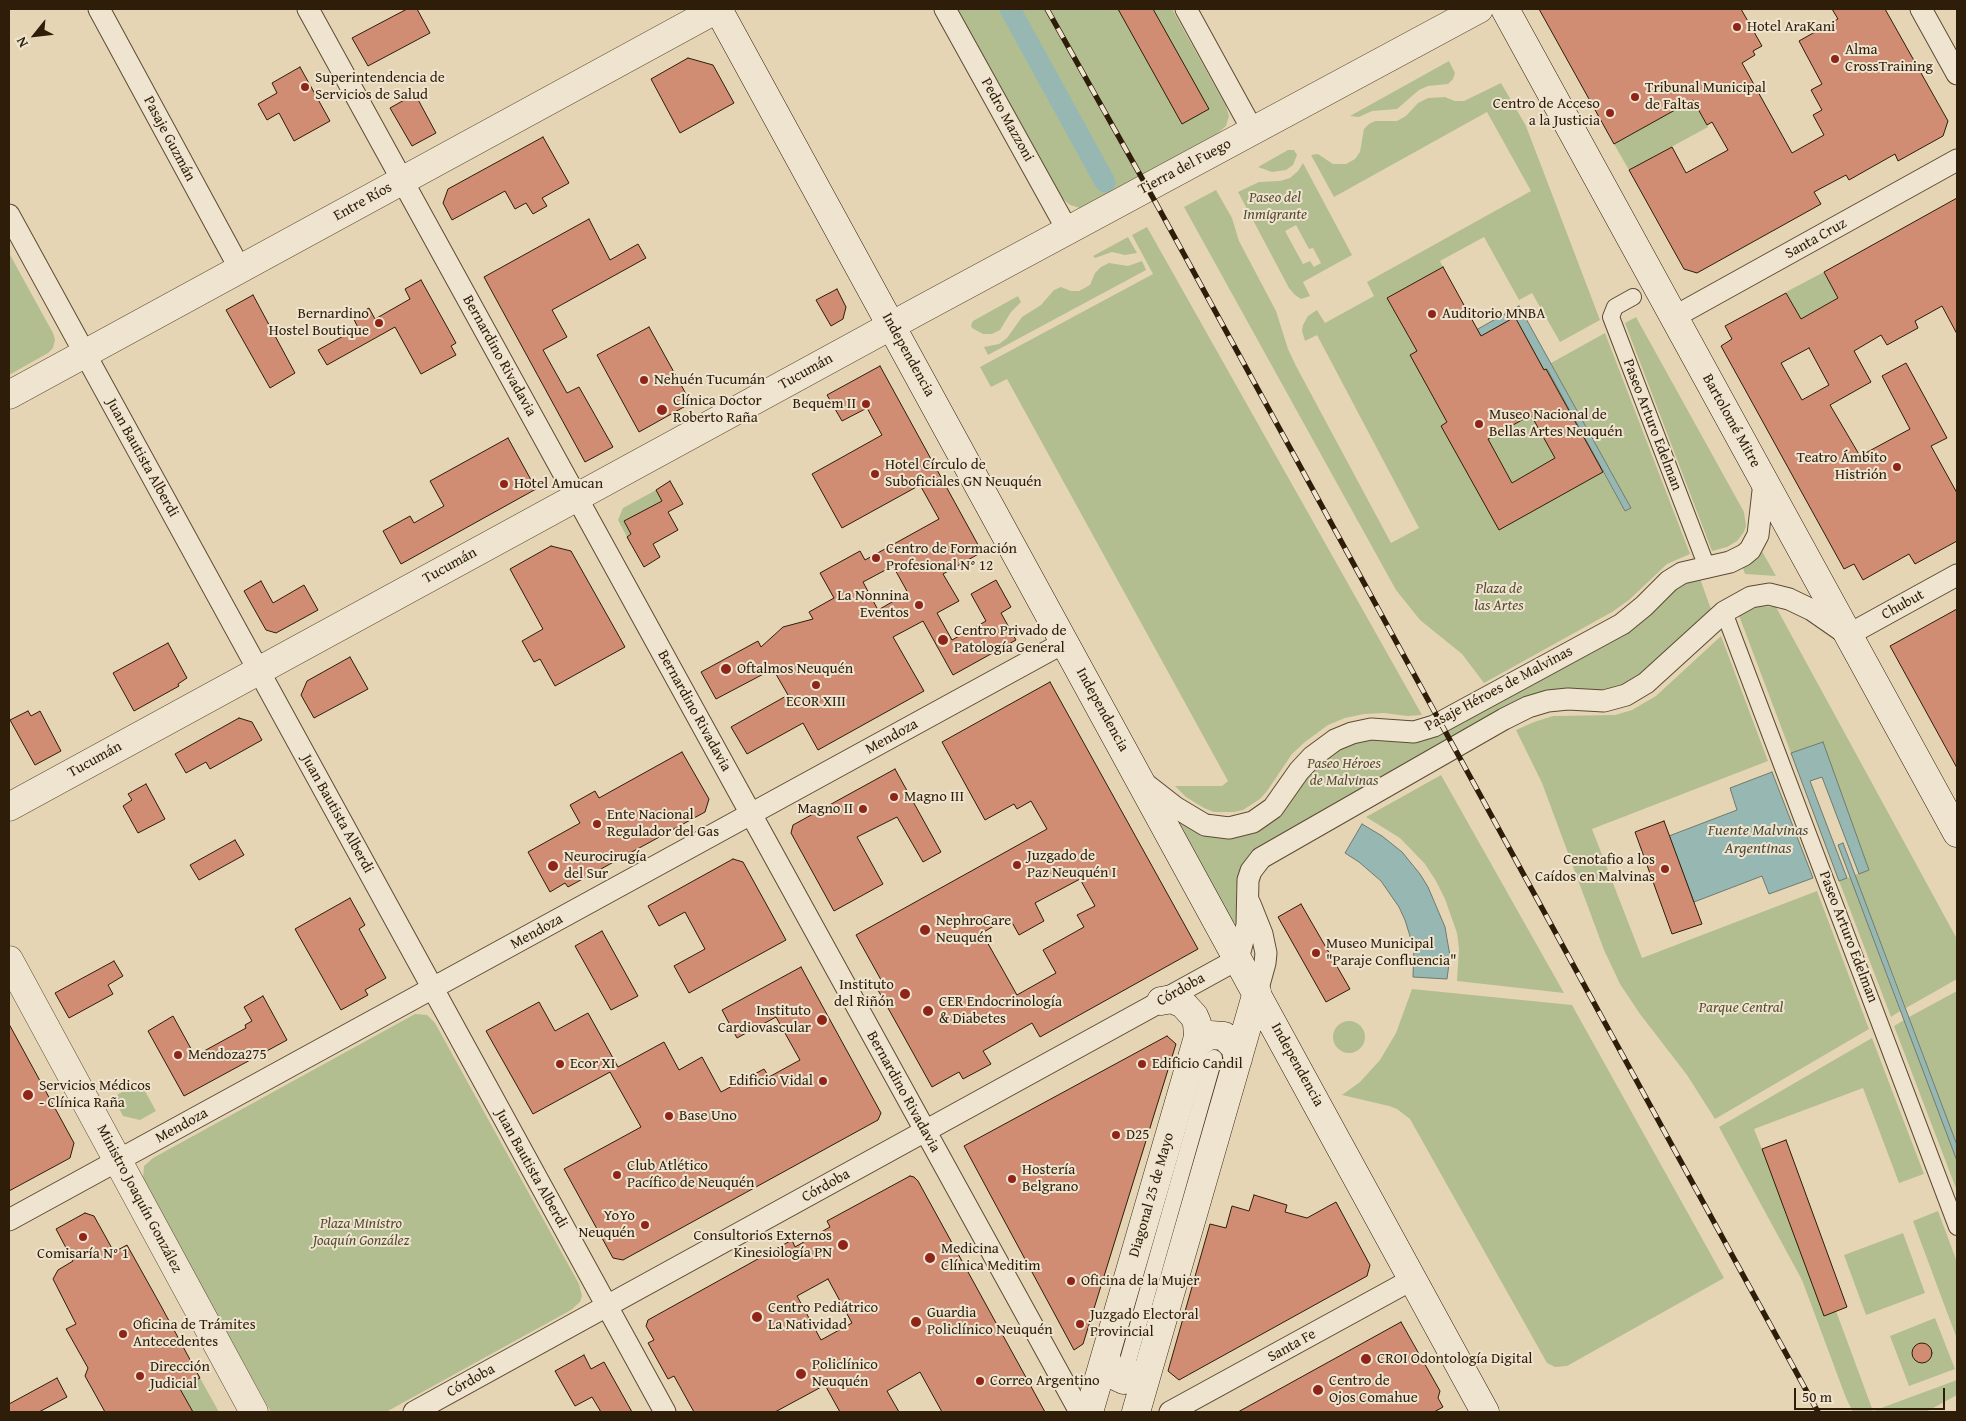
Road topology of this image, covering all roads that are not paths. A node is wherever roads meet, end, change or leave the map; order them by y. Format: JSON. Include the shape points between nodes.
{"nodes":[{"id":1,"x":99,"y":9,"type":"edge"},
{"id":2,"x":308,"y":9,"type":"edge"},
{"id":3,"x":717,"y":9,"type":"edge"},
{"id":4,"x":945,"y":9,"type":"edge"},
{"id":5,"x":1186,"y":9,"type":"edge"},
{"id":6,"x":1479,"y":9,"type":"edge"},
{"id":7,"x":1505,"y":9,"type":"edge"},
{"id":8,"x":1922,"y":9,"type":"edge"},
{"id":9,"x":1957,"y":74,"type":"edge"},
{"id":10,"x":1253,"y":131,"type":"junction"},
{"id":11,"x":1957,"y":160,"type":"edge"},
{"id":12,"x":402,"y":180,"type":"junction"},
{"id":13,"x":9,"y":215,"type":"edge"},
{"id":14,"x":1068,"y":230,"type":"junction"},
{"id":15,"x":240,"y":269,"type":"junction"},
{"id":16,"x":1633,"y":297,"type":"dead end"},
{"id":17,"x":1674,"y":317,"type":"junction"},
{"id":18,"x":892,"y":326,"type":"junction"},
{"id":19,"x":85,"y":354,"type":"junction"},
{"id":20,"x":9,"y":395,"type":"edge"},
{"id":21,"x":1764,"y":482,"type":"junction"},
{"id":22,"x":576,"y":498,"type":"junction"},
{"id":23,"x":1705,"y":562,"type":"dead end"},
{"id":24,"x":1957,"y":575,"type":"edge"},
{"id":25,"x":1727,"y":620,"type":"dead end"},
{"id":26,"x":1848,"y":635,"type":"junction"},
{"id":27,"x":1065,"y":642,"type":"junction"},
{"id":28,"x":259,"y":671,"type":"junction"},
{"id":29,"x":1140,"y":780,"type":"junction"},
{"id":30,"x":9,"y":806,"type":"edge"},
{"id":31,"x":751,"y":814,"type":"junction"},
{"id":32,"x":1957,"y":833,"type":"edge"},
{"id":33,"x":1248,"y":900,"type":"junction"},
{"id":34,"x":1238,"y":959,"type":"junction"},
{"id":35,"x":9,"y":960,"type":"edge"},
{"id":36,"x":433,"y":988,"type":"junction"},
{"id":37,"x":1256,"y":992,"type":"junction"},
{"id":38,"x":1161,"y":1001,"type":"junction"},
{"id":39,"x":1216,"y":1054,"type":"junction"},
{"id":40,"x":925,"y":1131,"type":"junction"},
{"id":41,"x":118,"y":1161,"type":"junction"},
{"id":42,"x":9,"y":1220,"type":"edge"},
{"id":43,"x":1957,"y":1227,"type":"edge"},
{"id":44,"x":1413,"y":1279,"type":"junction"},
{"id":45,"x":607,"y":1306,"type":"junction"},
{"id":46,"x":1127,"y":1364,"type":"junction"},
{"id":47,"x":254,"y":1412,"type":"edge"},
{"id":48,"x":414,"y":1412,"type":"edge"},
{"id":49,"x":665,"y":1412,"type":"edge"},
{"id":50,"x":1080,"y":1412,"type":"edge"},
{"id":51,"x":1089,"y":1412,"type":"edge"},
{"id":52,"x":1136,"y":1412,"type":"edge"},
{"id":53,"x":1170,"y":1412,"type":"edge"},
{"id":54,"x":1485,"y":1412,"type":"edge"}],
"edges":[{"from":1,"to":15,"type":"street","name":"Pasaje Guzmán"},
{"from":2,"to":12,"type":"street","name":"Bernardino Rivadavia"},
{"from":3,"to":12,"type":"main road","name":"Entre Ríos"},
{"from":3,"to":18,"type":"main road","name":"Independencia"},
{"from":4,"to":14,"type":"street","name":"Pedro Mazzoni"},
{"from":5,"to":10,"type":"street"},
{"from":6,"to":10,"type":"main road","name":"Tierra del Fuego"},
{"from":7,"to":17,"type":"main road","name":"Bartolomé Mitre"},
{"from":8,"to":9,"type":"street"},
{"from":10,"to":14,"type":"main road","name":"Tierra del Fuego"},
{"from":11,"to":17,"type":"street","name":"Santa Cruz"},
{"from":12,"to":15,"type":"main road","name":"Entre Ríos"},
{"from":12,"to":22,"type":"street","name":"Bernardino Rivadavia"},
{"from":13,"to":19,"type":"street","name":"Juan Bautista Alberdi"},
{"from":14,"to":18,"type":"main road","name":"Tierra del Fuego"},
{"from":15,"to":19,"type":"main road","name":"Entre Ríos"},
{"from":16,"to":23,"type":"street","name":"Paseo Arturo Edelman","via":[[1615,307],[1611,317]]},
{"from":17,"to":21,"type":"main road","name":"Bartolomé Mitre"},
{"from":18,"to":22,"type":"main road","name":"Tucumán"},
{"from":18,"to":27,"type":"main road","name":"Independencia"},
{"from":19,"to":20,"type":"main road","name":"Entre Ríos"},
{"from":19,"to":28,"type":"street","name":"Juan Bautista Alberdi"},
{"from":21,"to":26,"type":"main road","name":"Bartolomé Mitre"},
{"from":21,"to":29,"type":"street","name":"Pasaje Héroes de Malvinas","via":[[1758,535],[1744,555],[1730,562],[1682,573],[1622,624],[1434,726],[1414,732],[1371,730],[1335,740],[1312,757],[1273,808],[1253,822],[1230,828],[1206,825],[1175,807]]},
{"from":22,"to":28,"type":"main road","name":"Tucumán"},
{"from":22,"to":31,"type":"street","name":"Bernardino Rivadavia"},
{"from":24,"to":26,"type":"street","name":"Chubut"},
{"from":25,"to":43,"type":"street","name":"Paseo Arturo Edelman"},
{"from":26,"to":32,"type":"main road","name":"Bartolomé Mitre"},
{"from":26,"to":33,"type":"street","name":"Pasaje Héroes de Malvinas","via":[[1812,610],[1784,597],[1759,595],[1742,601],[1716,618],[1636,690],[1615,699],[1538,703],[1275,849],[1261,858],[1251,871]]},
{"from":27,"to":29,"type":"main road","name":"Independencia"},
{"from":27,"to":31,"type":"street","name":"Mendoza"},
{"from":28,"to":30,"type":"main road","name":"Tucumán"},
{"from":28,"to":36,"type":"street","name":"Juan Bautista Alberdi"},
{"from":29,"to":34,"type":"main road","name":"Independencia"},
{"from":31,"to":36,"type":"street","name":"Mendoza"},
{"from":31,"to":40,"type":"street","name":"Bernardino Rivadavia"},
{"from":33,"to":34,"type":"street","name":"Pasaje Héroes de Malvinas","via":[[1248,925]]},
{"from":33,"to":37,"type":"street","name":"Pasaje Héroes de Malvinas","via":[[1266,953]]},
{"from":34,"to":37,"type":"main road","name":"Independencia"},
{"from":34,"to":38,"type":"street","name":"Córdoba"},
{"from":35,"to":41,"type":"main road","name":"Ministro Joaquín González"},
{"from":36,"to":41,"type":"street","name":"Mendoza"},
{"from":36,"to":45,"type":"street","name":"Juan Bautista Alberdi"},
{"from":37,"to":39,"type":"main road","name":"Diagonal 25 de Mayo"},
{"from":37,"to":44,"type":"main road","name":"Independencia"},
{"from":38,"to":39,"type":"main road","name":"Diagonal 25 de Mayo","via":[[1172,999],[1189,1009],[1198,1030]]},
{"from":38,"to":40,"type":"street","name":"Córdoba"},
{"from":39,"to":46,"type":"main road","name":"Diagonal 25 de Mayo"},
{"from":39,"to":46,"type":"main road","name":"Diagonal 25 de Mayo"},
{"from":40,"to":45,"type":"street","name":"Córdoba"},
{"from":40,"to":50,"type":"street","name":"Bernardino Rivadavia"},
{"from":41,"to":42,"type":"street","name":"Mendoza"},
{"from":41,"to":47,"type":"main road","name":"Ministro Joaquín González"},
{"from":44,"to":53,"type":"street","name":"Santa Fe"},
{"from":44,"to":54,"type":"main road","name":"Independencia"},
{"from":45,"to":48,"type":"street","name":"Córdoba"},
{"from":45,"to":49,"type":"street","name":"Juan Bautista Alberdi"},
{"from":46,"to":51,"type":"main road","name":"Diagonal 25 de Mayo"},
{"from":46,"to":52,"type":"main road","name":"Diagonal 25 de Mayo"}]}
